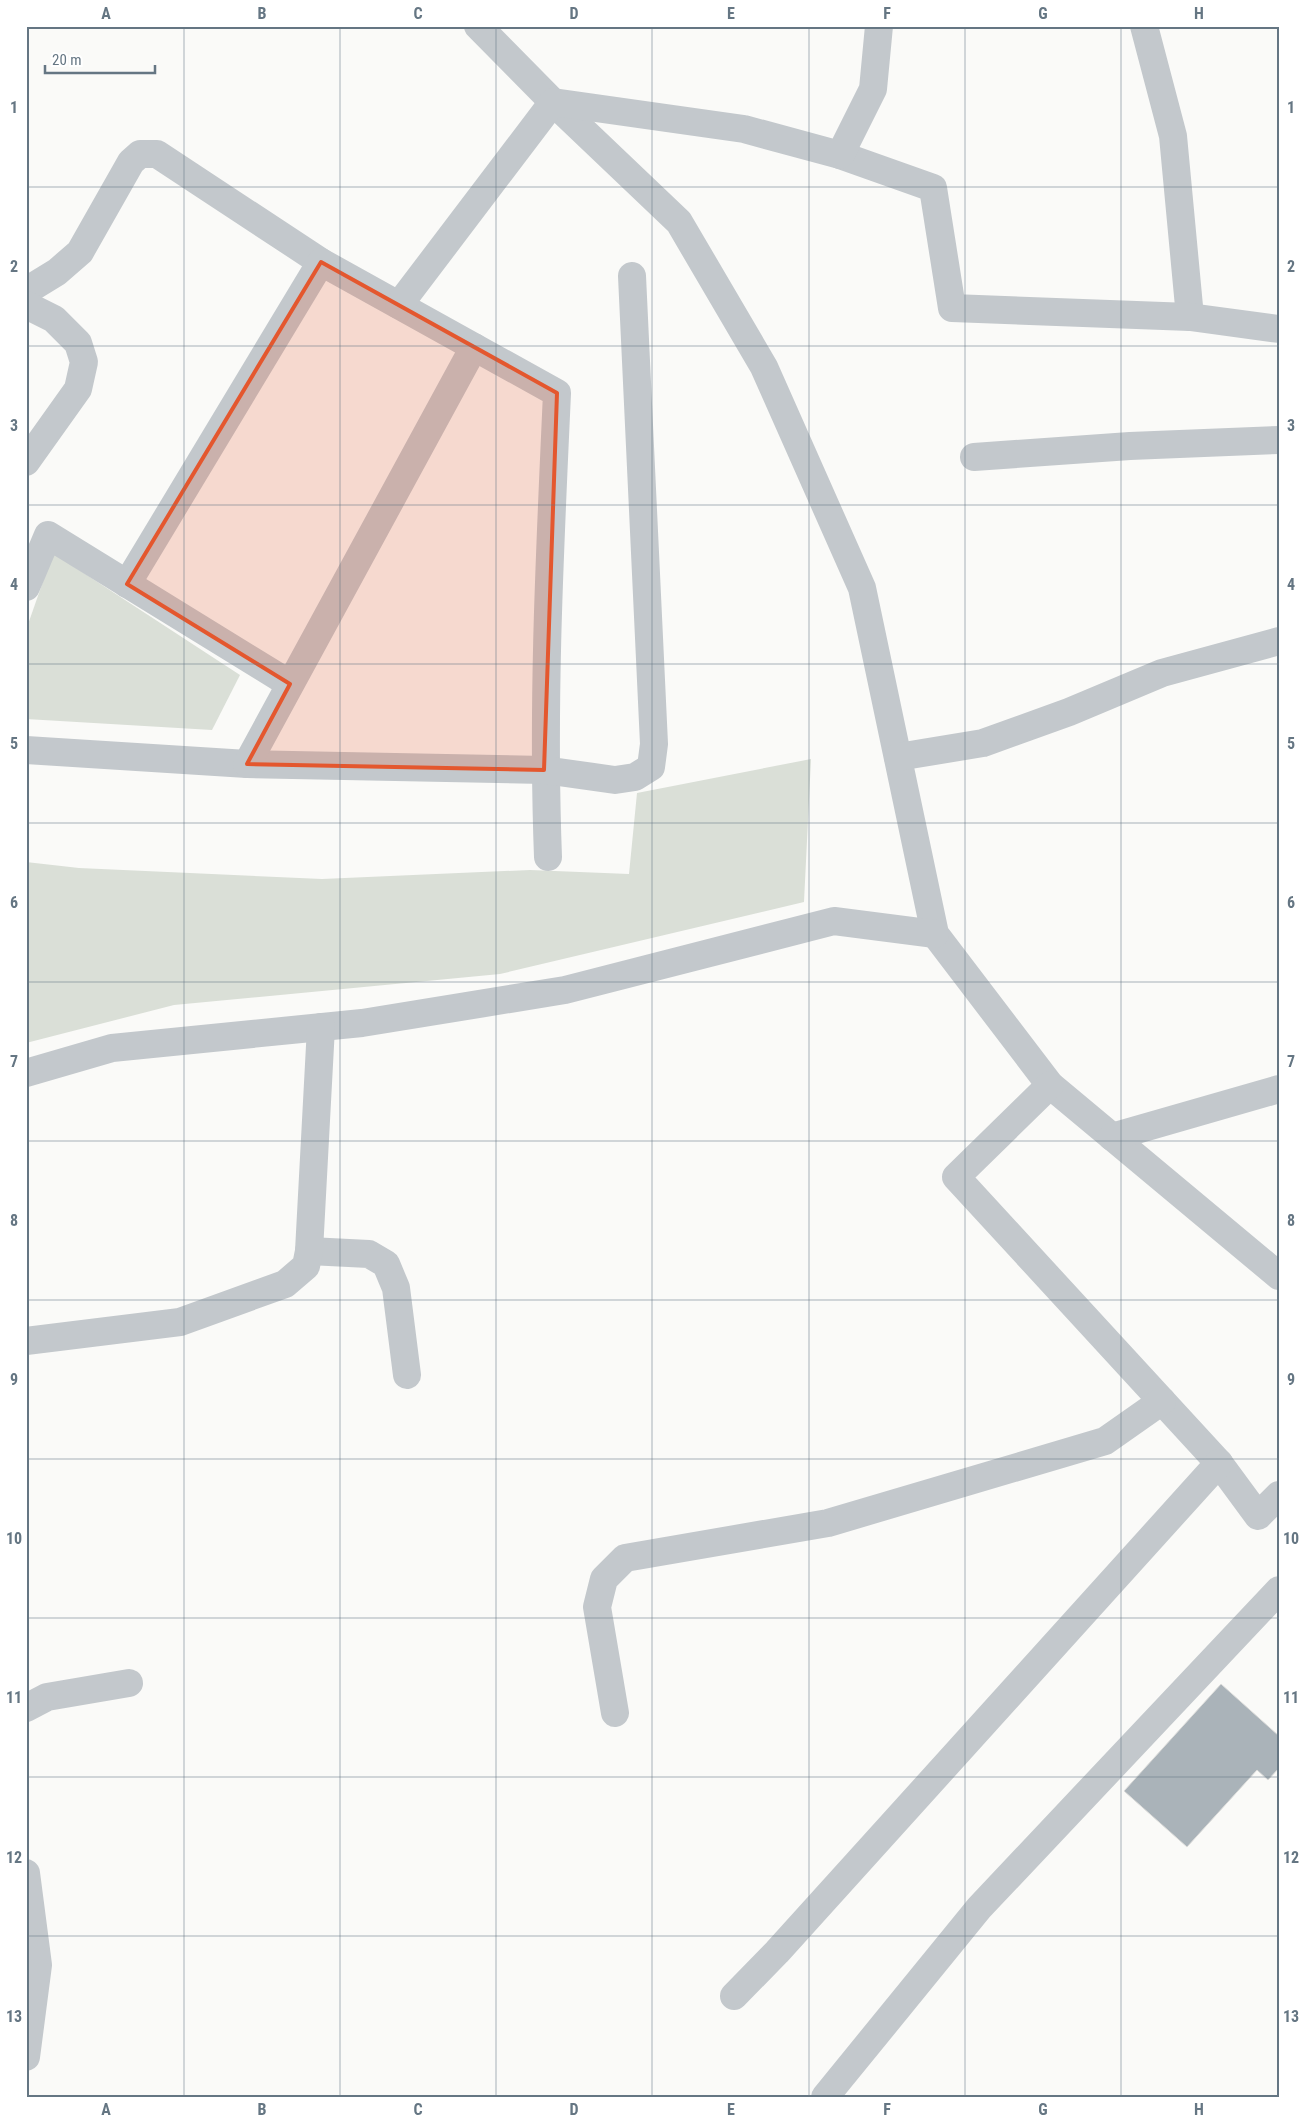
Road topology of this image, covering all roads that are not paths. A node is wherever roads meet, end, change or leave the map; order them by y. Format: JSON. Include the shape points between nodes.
{"nodes":[{"id":1,"x":478,"y":26,"type":"edge"},
{"id":2,"x":879,"y":26,"type":"edge"},
{"id":3,"x":1144,"y":26,"type":"edge"},
{"id":4,"x":553,"y":102,"type":"junction"},
{"id":5,"x":840,"y":155,"type":"junction"},
{"id":6,"x":321,"y":262,"type":"junction"},
{"id":7,"x":632,"y":276,"type":"dead end"},
{"id":8,"x":26,"y":292,"type":"edge"},
{"id":9,"x":26,"y":305,"type":"edge"},
{"id":10,"x":399,"y":305,"type":"junction"},
{"id":11,"x":1190,"y":317,"type":"junction"},
{"id":12,"x":1279,"y":329,"type":"edge"},
{"id":13,"x":474,"y":346,"type":"junction"},
{"id":14,"x":1279,"y":440,"type":"edge"},
{"id":15,"x":974,"y":457,"type":"dead end"},
{"id":16,"x":26,"y":462,"type":"edge"},
{"id":17,"x":127,"y":584,"type":"junction"},
{"id":18,"x":26,"y":587,"type":"edge"},
{"id":19,"x":1279,"y":641,"type":"edge"},
{"id":20,"x":290,"y":684,"type":"junction"},
{"id":21,"x":26,"y":750,"type":"edge"},
{"id":22,"x":898,"y":757,"type":"junction"},
{"id":23,"x":247,"y":764,"type":"junction"},
{"id":24,"x":544,"y":770,"type":"junction"},
{"id":25,"x":548,"y":857,"type":"dead end"},
{"id":26,"x":935,"y":934,"type":"junction"},
{"id":27,"x":321,"y":1027,"type":"junction"},
{"id":28,"x":26,"y":1073,"type":"edge"},
{"id":29,"x":1050,"y":1085,"type":"junction"},
{"id":30,"x":1279,"y":1089,"type":"edge"},
{"id":31,"x":1112,"y":1137,"type":"junction"},
{"id":32,"x":309,"y":1251,"type":"junction"},
{"id":33,"x":1279,"y":1276,"type":"edge"},
{"id":34,"x":26,"y":1341,"type":"edge"},
{"id":35,"x":407,"y":1375,"type":"dead end"},
{"id":36,"x":1162,"y":1401,"type":"junction"},
{"id":37,"x":1219,"y":1463,"type":"junction"},
{"id":38,"x":1279,"y":1495,"type":"edge"},
{"id":39,"x":1279,"y":1590,"type":"edge"},
{"id":40,"x":129,"y":1683,"type":"dead end"},
{"id":41,"x":26,"y":1708,"type":"edge"},
{"id":42,"x":615,"y":1712,"type":"dead end"},
{"id":43,"x":26,"y":1873,"type":"edge"},
{"id":44,"x":734,"y":1996,"type":"dead end"},
{"id":45,"x":26,"y":2057,"type":"edge"},
{"id":46,"x":825,"y":2097,"type":"edge"}],
"edges":[{"from":1,"to":4,"type":"street"},
{"from":2,"to":5,"type":"street","via":[[873,89]]},
{"from":3,"to":11,"type":"street","via":[[1172,136]]},
{"from":4,"to":5,"type":"street","via":[[744,129]]},
{"from":4,"to":10,"type":"street"},
{"from":4,"to":22,"type":"street","via":[[679,222],[764,368],[862,588]]},
{"from":5,"to":11,"type":"street","via":[[933,188],[952,308]]},
{"from":6,"to":8,"type":"street","via":[[157,154],[140,154],[131,162],[80,252]]},
{"from":6,"to":10,"type":"street"},
{"from":6,"to":17,"type":"street"},
{"from":7,"to":24,"type":"street","via":[[654,744],[651,767],[635,777],[615,780]]},
{"from":9,"to":16,"type":"street","via":[[54,319],[78,343],[84,362],[78,389]]},
{"from":10,"to":13,"type":"street"},
{"from":11,"to":12,"type":"street"},
{"from":13,"to":20,"type":"street"},
{"from":13,"to":24,"type":"street","via":[[557,393],[546,633]]},
{"from":14,"to":15,"type":"street"},
{"from":17,"to":18,"type":"street","via":[[48,536]]},
{"from":17,"to":20,"type":"street"},
{"from":19,"to":22,"type":"street","via":[[1162,673],[983,743]]},
{"from":20,"to":23,"type":"street"},
{"from":21,"to":23,"type":"street"},
{"from":22,"to":26,"type":"street"},
{"from":23,"to":24,"type":"street"},
{"from":24,"to":25,"type":"street"},
{"from":26,"to":27,"type":"street","via":[[834,921],[565,990]]},
{"from":26,"to":29,"type":"street"},
{"from":27,"to":28,"type":"street","via":[[112,1048]]},
{"from":27,"to":32,"type":"street"},
{"from":29,"to":31,"type":"street"},
{"from":29,"to":36,"type":"street","via":[[956,1177]]},
{"from":30,"to":31,"type":"street"},
{"from":31,"to":33,"type":"street"},
{"from":32,"to":34,"type":"street","via":[[306,1266],[285,1284],[180,1322]]},
{"from":32,"to":35,"type":"street","via":[[369,1254],[386,1264],[396,1288]]},
{"from":36,"to":37,"type":"street"},
{"from":36,"to":42,"type":"street","via":[[1105,1441],[828,1523],[625,1558],[604,1579],[597,1607]]},
{"from":37,"to":38,"type":"street","via":[[1258,1516]]},
{"from":37,"to":44,"type":"street"},
{"from":39,"to":46,"type":"street","via":[[978,1908]]},
{"from":40,"to":41,"type":"street","via":[[47,1697]]},
{"from":43,"to":45,"type":"street","via":[[38,1965]]}]}
